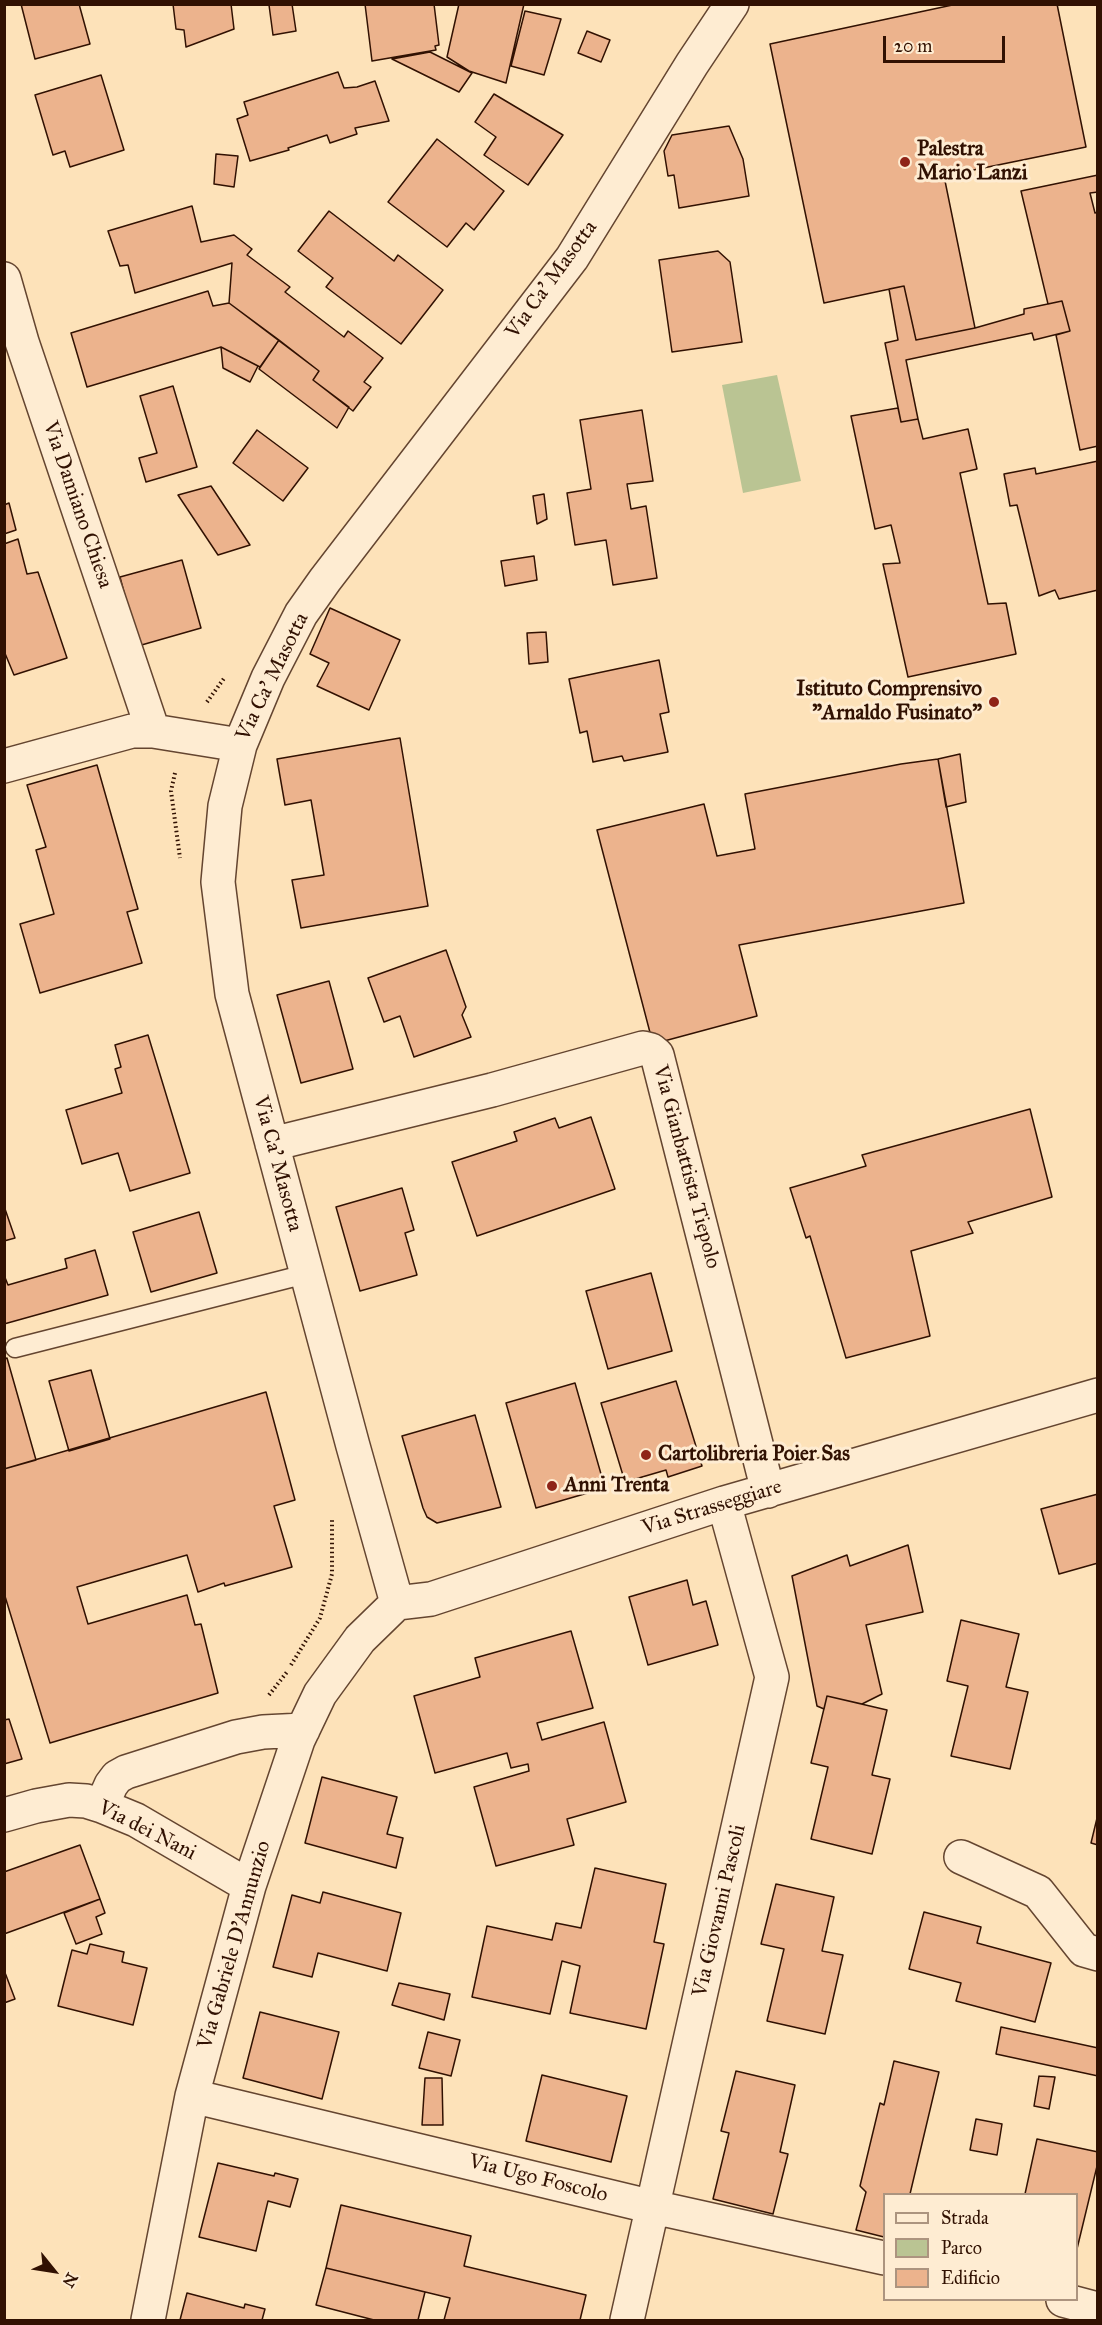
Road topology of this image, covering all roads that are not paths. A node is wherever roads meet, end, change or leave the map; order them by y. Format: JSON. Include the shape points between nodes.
{"nodes":[{"id":1,"x":732,"y":4,"type":"edge"},
{"id":2,"x":4,"y":279,"type":"edge"},
{"id":3,"x":13,"y":345,"type":"edge"},
{"id":4,"x":168,"y":734,"type":"junction"},
{"id":5,"x":240,"y":745,"type":"junction"},
{"id":6,"x":4,"y":766,"type":"edge"},
{"id":7,"x":272,"y":1144,"type":"junction"},
{"id":8,"x":306,"y":1274,"type":"junction"},
{"id":9,"x":15,"y":1348,"type":"dead end"},
{"id":10,"x":1098,"y":1395,"type":"edge"},
{"id":11,"x":768,"y":1491,"type":"junction"},
{"id":12,"x":724,"y":1503,"type":"junction"},
{"id":13,"x":397,"y":1603,"type":"junction"},
{"id":14,"x":303,"y":1730,"type":"junction"},
{"id":15,"x":107,"y":1808,"type":"junction"},
{"id":16,"x":4,"y":1815,"type":"edge"},
{"id":17,"x":961,"y":1857,"type":"dead end"},
{"id":18,"x":249,"y":1886,"type":"junction"},
{"id":19,"x":1098,"y":1954,"type":"edge"},
{"id":20,"x":192,"y":2096,"type":"junction"},
{"id":21,"x":653,"y":2207,"type":"junction"},
{"id":22,"x":883,"y":2258,"type":"edge"},
{"id":23,"x":1067,"y":2301,"type":"edge"},
{"id":24,"x":1097,"y":2308,"type":"edge"},
{"id":25,"x":148,"y":2320,"type":"edge"},
{"id":26,"x":627,"y":2320,"type":"edge"},
{"id":27,"x":1095,"y":2320,"type":"edge"}],
"edges":[{"from":1,"to":5,"type":"street","name":"Via Ca' Masotta","via":[[572,258],[301,614]]},
{"from":2,"to":3,"type":"street","name":"Via Damiano Chiesa"},
{"from":3,"to":4,"type":"street","name":"Via Damiano Chiesa"},
{"from":4,"to":5,"type":"street"},
{"from":4,"to":6,"type":"street","via":[[132,731]]},
{"from":5,"to":7,"type":"street","name":"Via Ca' Masotta","via":[[225,806],[218,882],[232,994]]},
{"from":7,"to":8,"type":"street","name":"Via Ca' Masotta"},
{"from":7,"to":11,"type":"street","name":"Via Gianbattista Tiepolo","via":[[643,1048],[651,1050],[657,1055]]},
{"from":8,"to":9,"type":"lane"},
{"from":8,"to":13,"type":"street","name":"Via Ca' Masotta"},
{"from":10,"to":11,"type":"street","name":"Via Strasseggiare"},
{"from":11,"to":12,"type":"street","name":"Via Strasseggiare"},
{"from":12,"to":13,"type":"street","name":"Via Strasseggiare","via":[[431,1599]]},
{"from":12,"to":21,"type":"street","name":"Via Giovanni Pascoli","via":[[772,1677]]},
{"from":13,"to":14,"type":"street","name":"Via Gabriele D'Annunzio","via":[[360,1639],[320,1694]]},
{"from":14,"to":15,"type":"street","via":[[236,1737],[126,1772],[111,1785]]},
{"from":14,"to":18,"type":"street","name":"Via Gabriele D'Annunzio"},
{"from":15,"to":16,"type":"street","name":"Via dei Nani","via":[[69,1800]]},
{"from":15,"to":18,"type":"street","name":"Via dei Nani"},
{"from":17,"to":19,"type":"street","via":[[1038,1892],[1084,1950]]},
{"from":18,"to":20,"type":"street","name":"Via Gabriele D'Annunzio"},
{"from":20,"to":21,"type":"street","name":"Via Ugo Foscolo"},
{"from":20,"to":25,"type":"street","name":"Via Gabriele D'Annunzio"},
{"from":21,"to":22,"type":"street","name":"Via Ugo Foscolo"},
{"from":21,"to":26,"type":"street","name":"Via Giovanni Pascoli"},
{"from":23,"to":24,"type":"street"},
{"from":24,"to":27,"type":"street"}]}
